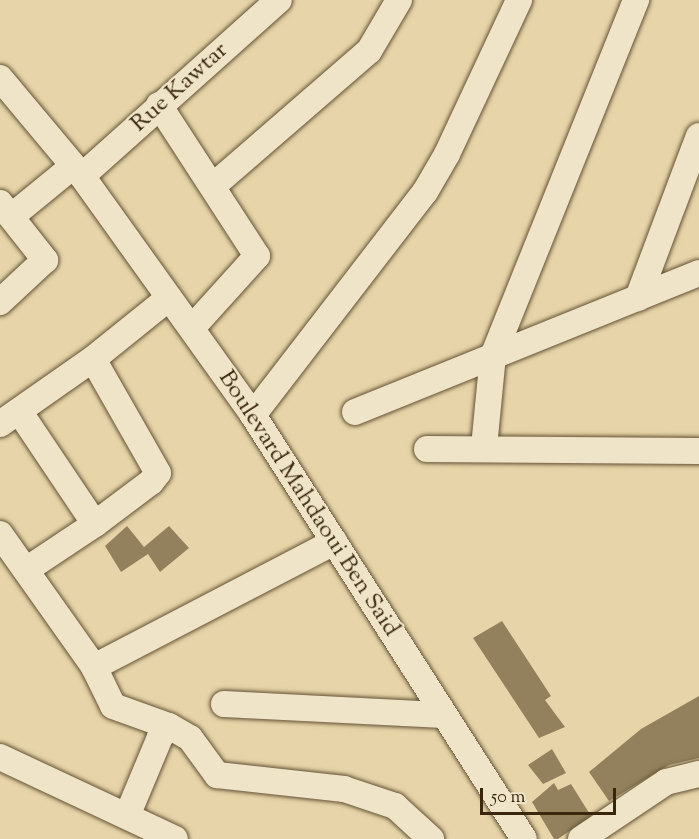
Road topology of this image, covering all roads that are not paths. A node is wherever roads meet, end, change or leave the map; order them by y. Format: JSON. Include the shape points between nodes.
{"nodes":[{"id":1,"x":279,"y":0,"type":"edge"},
{"id":2,"x":399,"y":0,"type":"edge"},
{"id":3,"x":519,"y":0,"type":"edge"},
{"id":4,"x":636,"y":0,"type":"edge"},
{"id":5,"x":0,"y":78,"type":"edge"},
{"id":6,"x":159,"y":105,"type":"junction"},
{"id":7,"x":699,"y":136,"type":"edge"},
{"id":8,"x":77,"y":171,"type":"junction"},
{"id":9,"x":213,"y":186,"type":"junction"},
{"id":10,"x":6,"y":209,"type":"edge"},
{"id":11,"x":699,"y":273,"type":"edge"},
{"id":12,"x":169,"y":298,"type":"junction"},
{"id":13,"x":638,"y":298,"type":"junction"},
{"id":14,"x":0,"y":302,"type":"edge"},
{"id":15,"x":192,"y":328,"type":"junction"},
{"id":16,"x":493,"y":356,"type":"junction"},
{"id":17,"x":93,"y":358,"type":"junction"},
{"id":18,"x":355,"y":412,"type":"dead end"},
{"id":19,"x":253,"y":415,"type":"junction"},
{"id":20,"x":10,"y":417,"type":"edge"},
{"id":21,"x":484,"y":447,"type":"junction"},
{"id":22,"x":427,"y":449,"type":"dead end"},
{"id":23,"x":699,"y":451,"type":"edge"},
{"id":24,"x":95,"y":524,"type":"junction"},
{"id":25,"x":0,"y":534,"type":"edge"},
{"id":26,"x":334,"y":542,"type":"junction"},
{"id":27,"x":26,"y":570,"type":"junction"},
{"id":28,"x":94,"y":667,"type":"junction"},
{"id":29,"x":224,"y":704,"type":"dead end"},
{"id":30,"x":444,"y":715,"type":"junction"},
{"id":31,"x":169,"y":726,"type":"junction"},
{"id":32,"x":0,"y":757,"type":"edge"},
{"id":33,"x":699,"y":774,"type":"edge"},
{"id":34,"x":127,"y":816,"type":"junction"},
{"id":35,"x":522,"y":838,"type":"edge"},
{"id":36,"x":175,"y":839,"type":"edge"},
{"id":37,"x":431,"y":839,"type":"edge"},
{"id":38,"x":581,"y":839,"type":"edge"}],
"edges":[{"from":1,"to":6,"type":"street","name":"Rue Kawtar"},
{"from":2,"to":9,"type":"street","via":[[369,51]]},
{"from":3,"to":19,"type":"street","via":[[447,154],[424,192]]},
{"from":4,"to":16,"type":"street"},
{"from":5,"to":8,"type":"street","name":"Boulevard Mahdaoui Ben Said"},
{"from":6,"to":8,"type":"street","name":"Rue Kawtar"},
{"from":6,"to":9,"type":"street"},
{"from":7,"to":13,"type":"street"},
{"from":8,"to":10,"type":"street","name":"Rue Kawtar"},
{"from":8,"to":12,"type":"street","name":"Boulevard Mahdaoui Ben Said"},
{"from":9,"to":15,"type":"street","via":[[257,256]]},
{"from":10,"to":14,"type":"street","via":[[45,260]]},
{"from":11,"to":13,"type":"street"},
{"from":12,"to":15,"type":"street","name":"Boulevard Mahdaoui Ben Said"},
{"from":12,"to":17,"type":"street"},
{"from":13,"to":16,"type":"street"},
{"from":15,"to":19,"type":"street","name":"Boulevard Mahdaoui Ben Said"},
{"from":16,"to":18,"type":"street"},
{"from":16,"to":21,"type":"street"},
{"from":17,"to":20,"type":"street"},
{"from":17,"to":24,"type":"street","via":[[159,473]]},
{"from":19,"to":26,"type":"street","name":"Boulevard Mahdaoui Ben Said"},
{"from":20,"to":24,"type":"street"},
{"from":21,"to":22,"type":"street"},
{"from":21,"to":23,"type":"street"},
{"from":24,"to":27,"type":"street"},
{"from":25,"to":27,"type":"street"},
{"from":26,"to":28,"type":"street"},
{"from":26,"to":30,"type":"street","name":"Boulevard Mahdaoui Ben Said"},
{"from":27,"to":28,"type":"street"},
{"from":28,"to":31,"type":"street","via":[[113,706]]},
{"from":29,"to":30,"type":"street"},
{"from":30,"to":35,"type":"street","name":"Boulevard Mahdaoui Ben Said"},
{"from":31,"to":34,"type":"street","via":[[160,737]]},
{"from":31,"to":37,"type":"street","via":[[190,738],[217,775],[344,789],[395,806]]},
{"from":32,"to":34,"type":"street"},
{"from":33,"to":38,"type":"street","via":[[666,782]]},
{"from":34,"to":36,"type":"street"}]}
